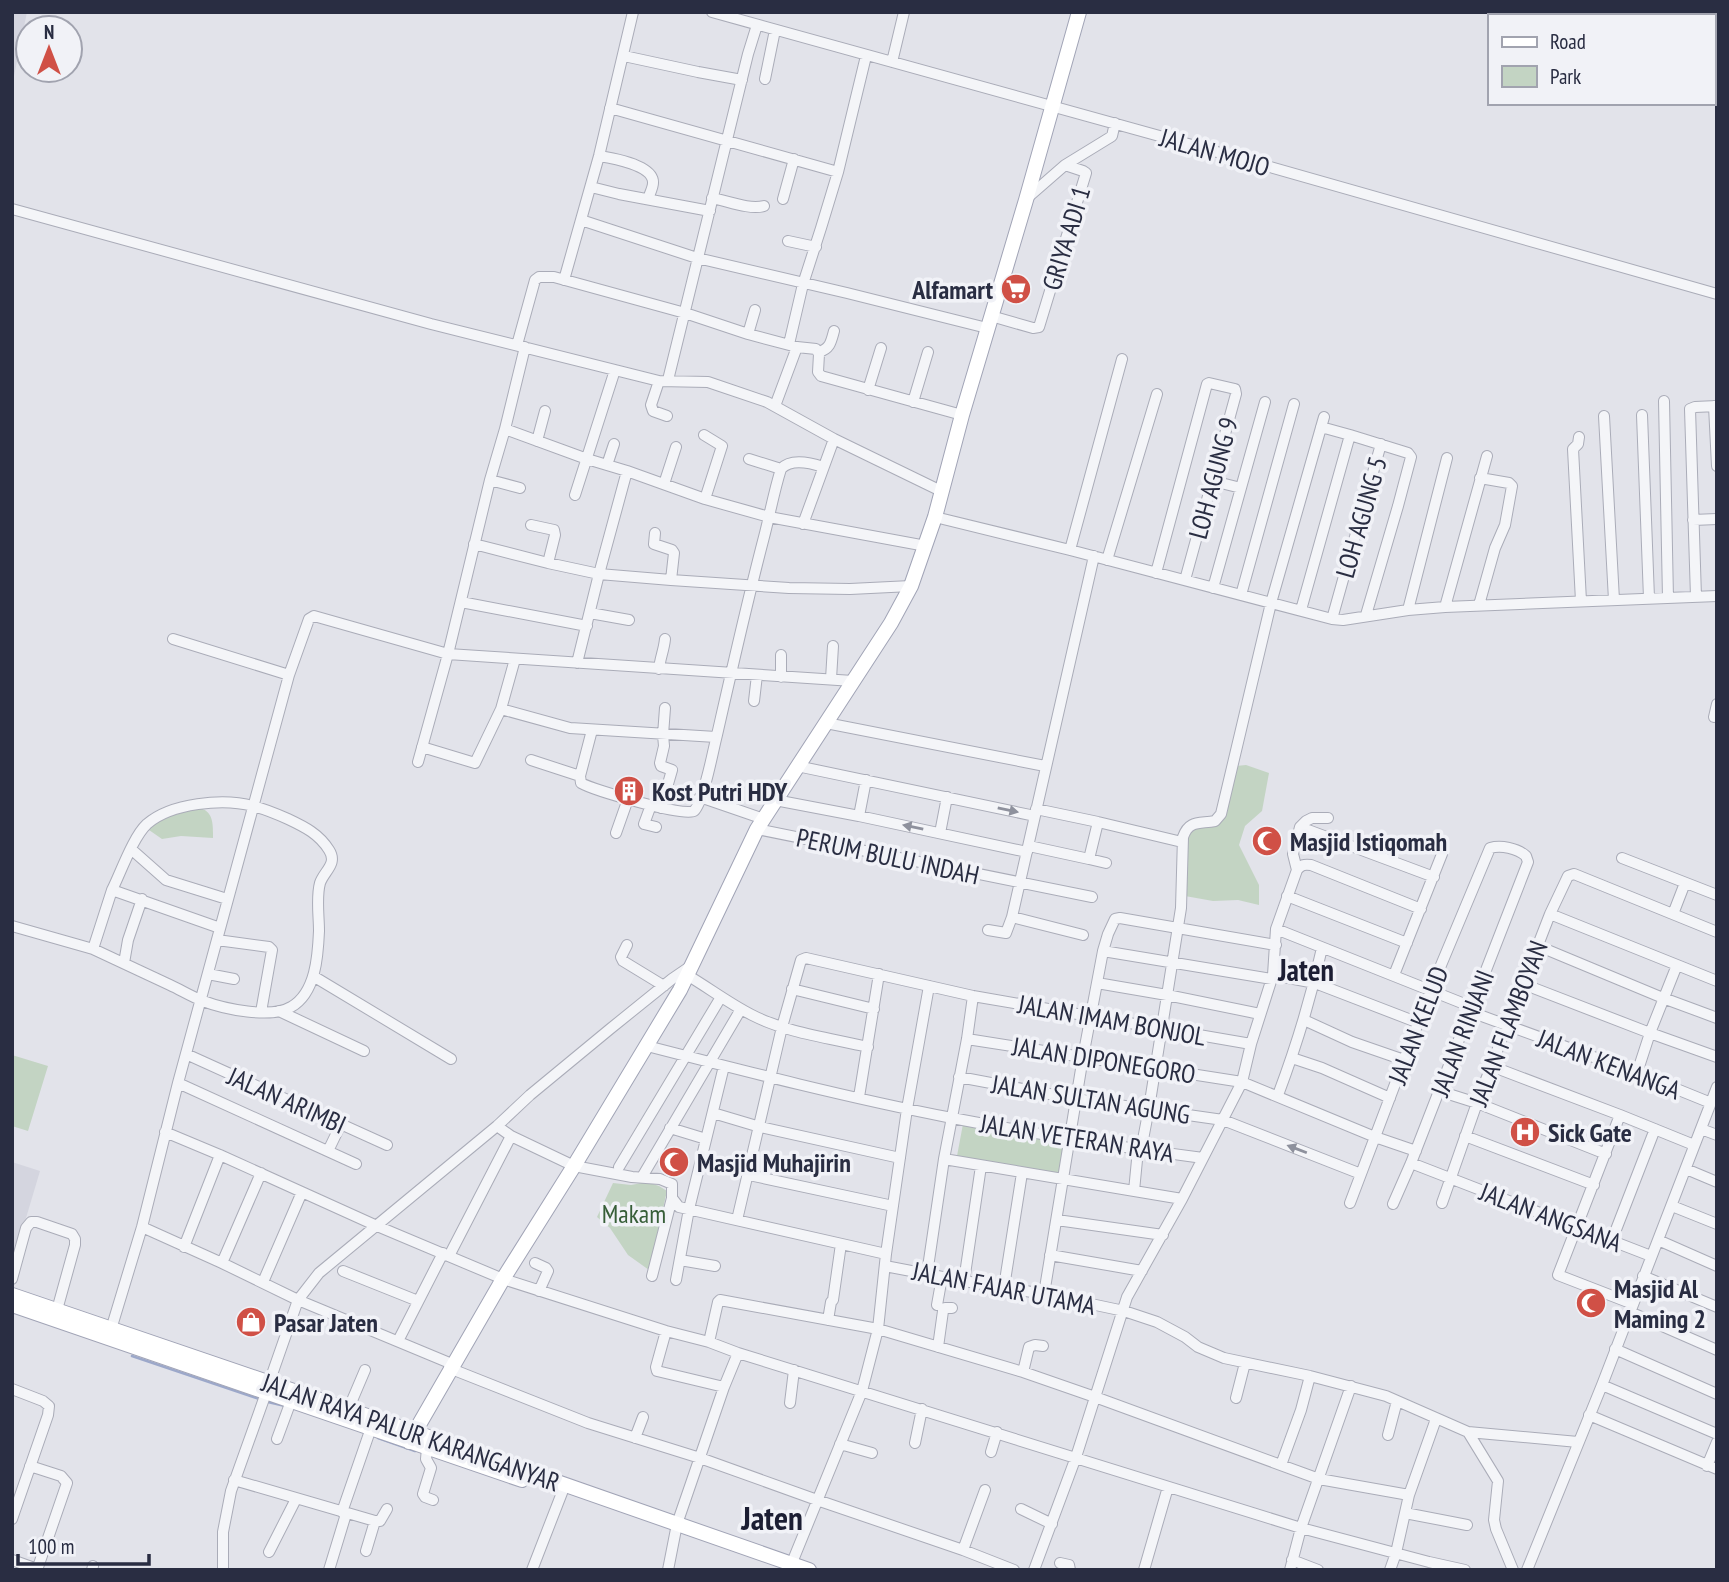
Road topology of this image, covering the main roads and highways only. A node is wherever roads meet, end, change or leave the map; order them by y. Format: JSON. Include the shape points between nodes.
{"nodes":[{"id":1,"x":1079,"y":12,"type":"edge"},
{"id":2,"x":12,"y":1295,"type":"edge"},
{"id":3,"x":12,"y":1305,"type":"edge"},
{"id":4,"x":109,"y":1333,"type":"junction"},
{"id":5,"x":291,"y":1402,"type":"junction"},
{"id":6,"x":411,"y":1437,"type":"junction"},
{"id":7,"x":561,"y":1497,"type":"junction"},
{"id":8,"x":787,"y":1568,"type":"edge"},
{"id":9,"x":809,"y":1570,"type":"edge"}],
"edges":[{"from":1,"to":6,"type":"main road","via":[[935,517],[911,586],[760,824],[647,1046]]},
{"from":2,"to":4,"type":"main road","name":"JALAN RAYA PALUR KARANGANYAR"},
{"from":3,"to":4,"type":"main road","name":"JALAN RAYA PALUR KARANGANYAR"},
{"from":4,"to":5,"type":"main road","name":"JALAN RAYA PALUR KARANGANYAR"},
{"from":5,"to":6,"type":"main road","name":"JALAN RAYA PALUR KARANGANYAR","via":[[370,1433]]},
{"from":5,"to":6,"type":"main road","name":"JALAN RAYA PALUR KARANGANYAR","via":[[348,1410]]},
{"from":6,"to":7,"type":"main road","name":"JALAN RAYA PALUR KARANGANYAR"},
{"from":6,"to":7,"type":"main road","name":"JALAN RAYA PALUR KARANGANYAR","via":[[427,1448]]},
{"from":7,"to":8,"type":"main road","name":"JALAN RAYA PALUR KARANGANYAR"},
{"from":8,"to":9,"type":"main road","name":"JALAN RAYA PALUR KARANGANYAR"}]}
